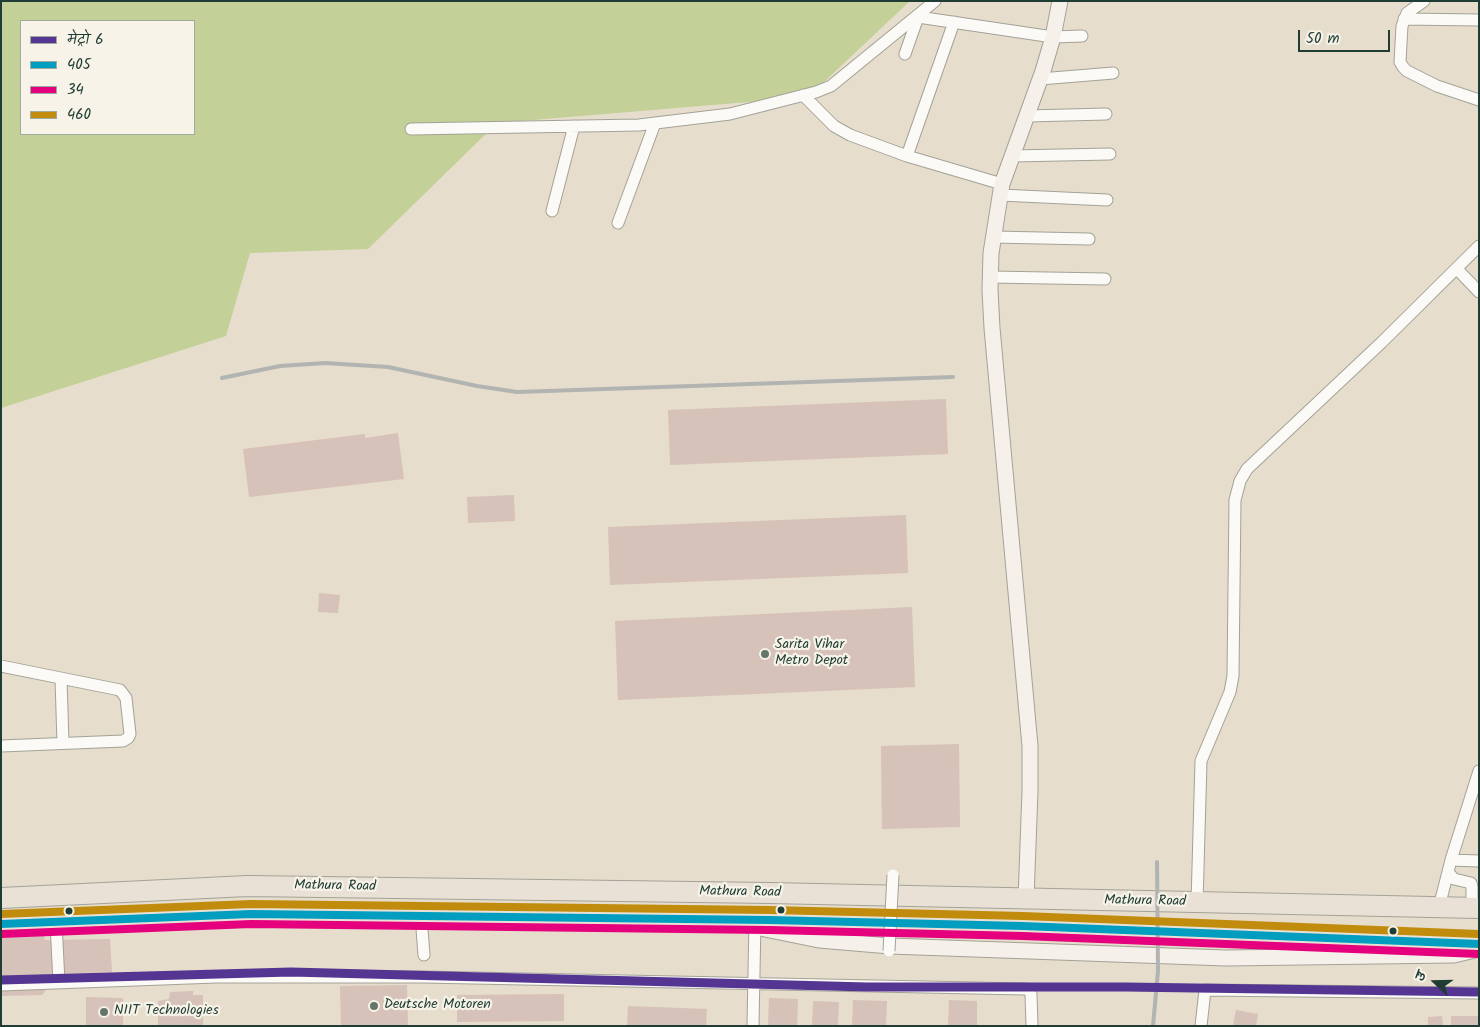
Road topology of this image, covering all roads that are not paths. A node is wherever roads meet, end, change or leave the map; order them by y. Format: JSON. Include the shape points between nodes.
{"nodes":[{"id":1,"x":935,"y":1,"type":"edge"},
{"id":2,"x":1060,"y":1,"type":"edge"},
{"id":3,"x":1424,"y":1,"type":"edge"},
{"id":4,"x":918,"y":16,"type":"junction"},
{"id":5,"x":1404,"y":19,"type":"junction"},
{"id":6,"x":1479,"y":20,"type":"edge"},
{"id":7,"x":954,"y":22,"type":"junction"},
{"id":8,"x":1082,"y":36,"type":"dead end"},
{"id":9,"x":1054,"y":37,"type":"junction"},
{"id":10,"x":905,"y":54,"type":"dead end"},
{"id":11,"x":1114,"y":74,"type":"dead end"},
{"id":12,"x":1040,"y":79,"type":"junction"},
{"id":13,"x":803,"y":95,"type":"junction"},
{"id":14,"x":1479,"y":100,"type":"edge"},
{"id":15,"x":1106,"y":114,"type":"dead end"},
{"id":16,"x":1027,"y":116,"type":"junction"},
{"id":17,"x":654,"y":123,"type":"junction"},
{"id":18,"x":574,"y":126,"type":"junction"},
{"id":19,"x":411,"y":129,"type":"dead end"},
{"id":20,"x":1110,"y":154,"type":"dead end"},
{"id":21,"x":907,"y":156,"type":"junction"},
{"id":22,"x":1012,"y":156,"type":"junction"},
{"id":23,"x":1001,"y":190,"type":"junction"},
{"id":24,"x":1107,"y":200,"type":"dead end"},
{"id":25,"x":552,"y":211,"type":"dead end"},
{"id":26,"x":618,"y":223,"type":"dead end"},
{"id":27,"x":993,"y":237,"type":"junction"},
{"id":28,"x":1090,"y":239,"type":"dead end"},
{"id":29,"x":1479,"y":246,"type":"edge"},
{"id":30,"x":1457,"y":269,"type":"junction"},
{"id":31,"x":990,"y":277,"type":"junction"},
{"id":32,"x":1105,"y":279,"type":"dead end"},
{"id":33,"x":1479,"y":292,"type":"edge"},
{"id":34,"x":1,"y":666,"type":"edge"},
{"id":35,"x":61,"y":679,"type":"junction"},
{"id":36,"x":63,"y":743,"type":"junction"},
{"id":37,"x":1,"y":746,"type":"edge"},
{"id":38,"x":1479,"y":771,"type":"edge"},
{"id":39,"x":1479,"y":861,"type":"edge"},
{"id":40,"x":1449,"y":866,"type":"junction"},
{"id":41,"x":894,"y":875,"type":"dead end"},
{"id":42,"x":1,"y":898,"type":"edge"},
{"id":43,"x":1026,"y":899,"type":"junction"},
{"id":44,"x":1197,"y":903,"type":"junction"},
{"id":45,"x":1439,"y":907,"type":"junction"},
{"id":46,"x":1475,"y":908,"type":"edge"},
{"id":47,"x":421,"y":916,"type":"junction"},
{"id":48,"x":56,"y":922,"type":"junction"},
{"id":49,"x":754,"y":923,"type":"junction"},
{"id":50,"x":1,"y":924,"type":"edge"},
{"id":51,"x":1479,"y":944,"type":"edge"},
{"id":52,"x":1479,"y":949,"type":"edge"},
{"id":53,"x":889,"y":951,"type":"dead end"},
{"id":54,"x":424,"y":955,"type":"dead end"},
{"id":55,"x":59,"y":983,"type":"junction"},
{"id":56,"x":752,"y":983,"type":"junction"},
{"id":57,"x":1,"y":985,"type":"edge"},
{"id":58,"x":1479,"y":993,"type":"edge"},
{"id":59,"x":753,"y":1026,"type":"edge"},
{"id":60,"x":1032,"y":1026,"type":"edge"},
{"id":61,"x":1201,"y":1026,"type":"edge"}],
"edges":[{"from":1,"to":4,"type":"street"},
{"from":2,"to":9,"type":"street"},
{"from":3,"to":5,"type":"street"},
{"from":4,"to":7,"type":"street"},
{"from":4,"to":10,"type":"street"},
{"from":4,"to":13,"type":"street","via":[[831,86]]},
{"from":5,"to":6,"type":"street"},
{"from":5,"to":14,"type":"street","via":[[1400,62],[1403,67],[1437,86]]},
{"from":7,"to":9,"type":"street"},
{"from":7,"to":21,"type":"street"},
{"from":8,"to":9,"type":"street"},
{"from":9,"to":12,"type":"street"},
{"from":11,"to":12,"type":"street"},
{"from":12,"to":16,"type":"street"},
{"from":13,"to":17,"type":"street","via":[[730,114]]},
{"from":13,"to":21,"type":"street","via":[[834,126]]},
{"from":15,"to":16,"type":"street"},
{"from":16,"to":22,"type":"street"},
{"from":17,"to":18,"type":"street"},
{"from":17,"to":26,"type":"street"},
{"from":18,"to":19,"type":"street"},
{"from":18,"to":25,"type":"street"},
{"from":20,"to":22,"type":"street"},
{"from":21,"to":23,"type":"street"},
{"from":22,"to":23,"type":"street"},
{"from":23,"to":24,"type":"street"},
{"from":23,"to":27,"type":"street"},
{"from":27,"to":28,"type":"street"},
{"from":27,"to":31,"type":"street"},
{"from":29,"to":30,"type":"street"},
{"from":30,"to":33,"type":"street"},
{"from":30,"to":44,"type":"street","via":[[1247,468],[1240,481],[1235,500],[1233,676],[1230,692],[1201,761]]},
{"from":31,"to":32,"type":"street"},
{"from":31,"to":43,"type":"street","via":[[1030,746]]},
{"from":34,"to":35,"type":"street"},
{"from":35,"to":36,"type":"street"},
{"from":35,"to":36,"type":"street","via":[[120,690],[126,698],[130,734],[123,741]]},
{"from":36,"to":37,"type":"street"},
{"from":38,"to":40,"type":"street"},
{"from":39,"to":40,"type":"street"},
{"from":40,"to":45,"type":"street"},
{"from":40,"to":46,"type":"street","via":[[1454,879],[1471,883]]},
{"from":41,"to":53,"type":"street","bridge":true},
{"from":42,"to":43,"type":"highway","name":"Mathura Road","via":[[248,886]]},
{"from":43,"to":44,"type":"highway","name":"Mathura Road"},
{"from":44,"to":45,"type":"highway","name":"Mathura Road"},
{"from":45,"to":46,"type":"highway","name":"Mathura Road"},
{"from":47,"to":48,"type":"highway","name":"Mathura Road","via":[[251,914]]},
{"from":47,"to":49,"type":"highway","name":"Mathura Road","via":[[720,919]]},
{"from":47,"to":54,"type":"street"},
{"from":48,"to":50,"type":"highway","name":"Mathura Road"},
{"from":48,"to":55,"type":"street"},
{"from":49,"to":51,"type":"highway","name":"Mathura Road","via":[[1023,926]]},
{"from":49,"to":52,"type":"street","via":[[819,940],[890,946],[1226,958],[1454,955]]},
{"from":49,"to":56,"type":"street"},
{"from":55,"to":56,"type":"street","via":[[216,977]]},
{"from":55,"to":57,"type":"street"},
{"from":56,"to":59,"type":"street"},
{"from":56,"to":60,"type":"street","via":[[1026,989],[1030,994]]},
{"from":58,"to":61,"type":"street","via":[[1205,990]]}]}
